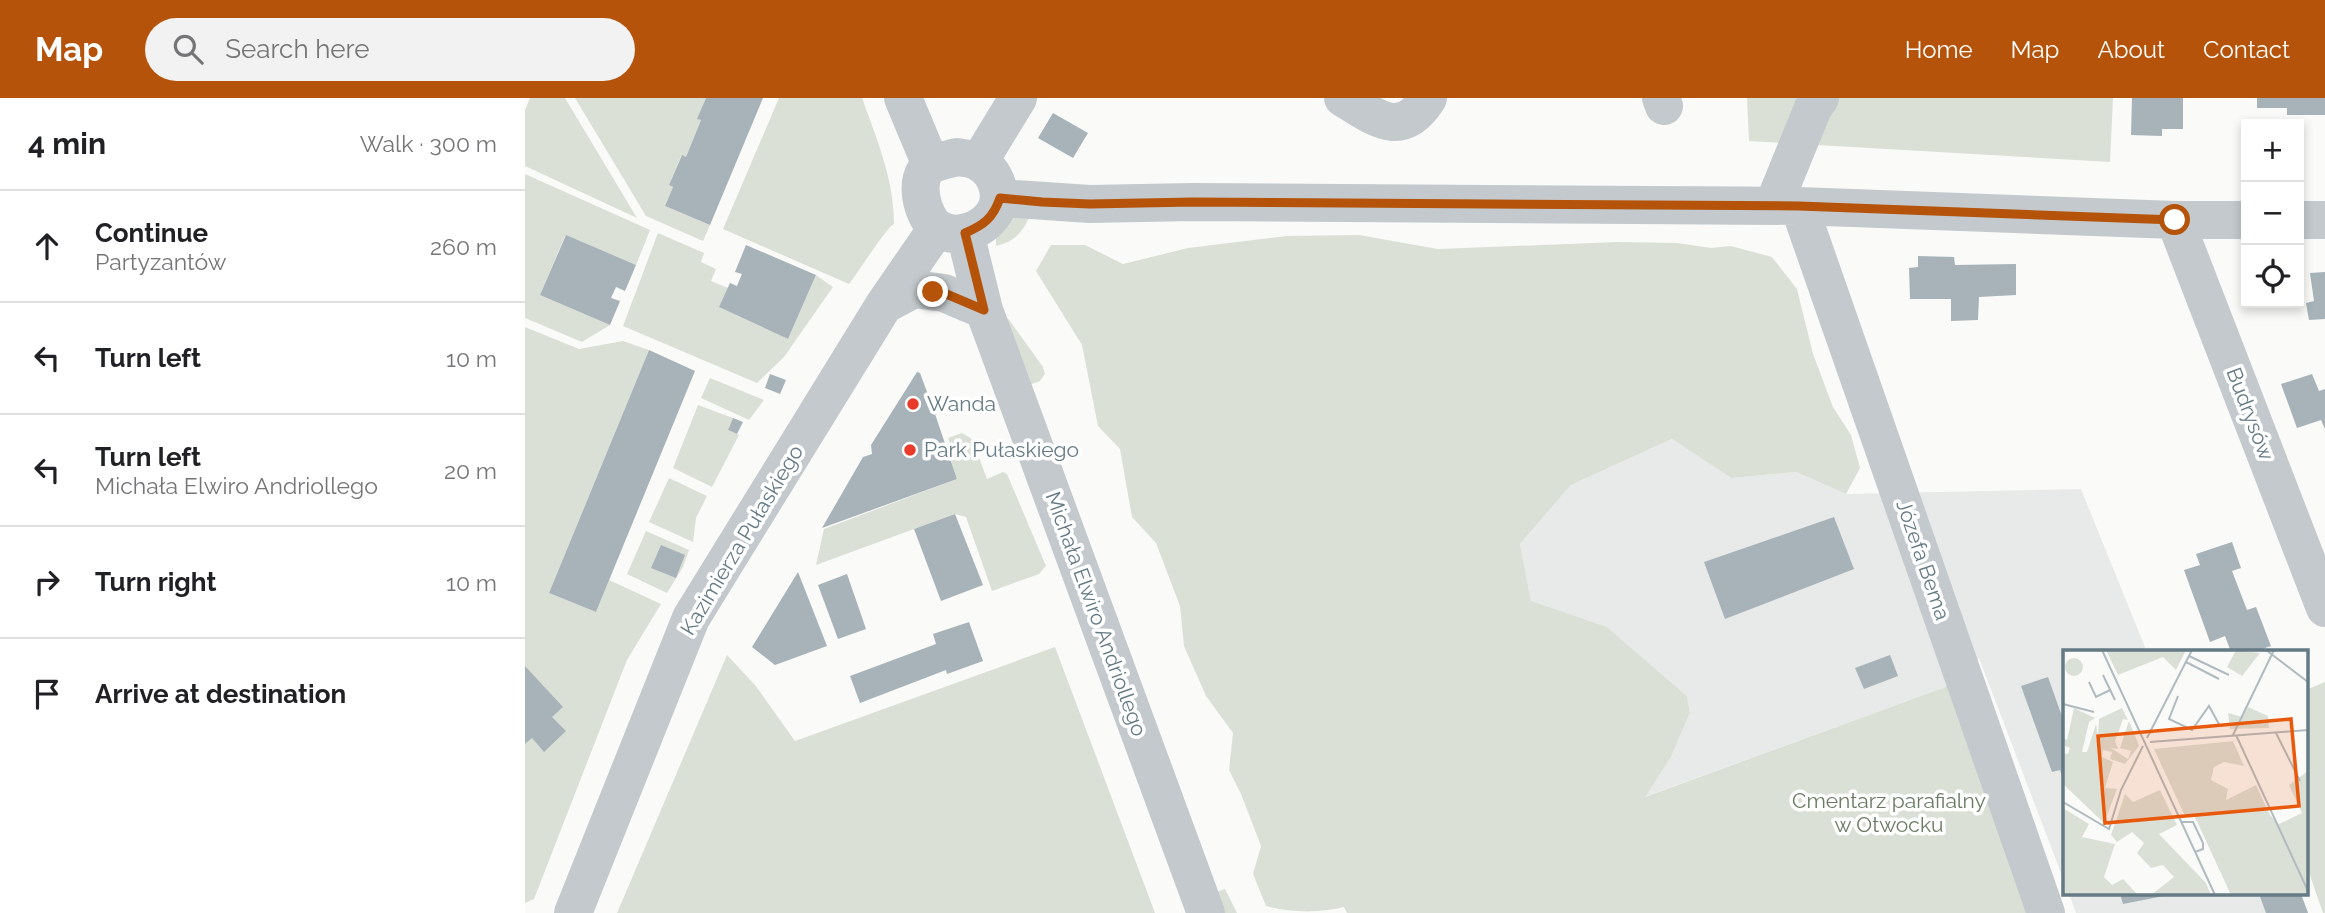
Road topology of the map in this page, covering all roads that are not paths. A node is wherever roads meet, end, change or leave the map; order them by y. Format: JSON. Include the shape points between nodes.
{"nodes":[{"id":1,"x":903,"y":98,"type":"edge"},
{"id":2,"x":1018,"y":98,"type":"edge"},
{"id":3,"x":1343,"y":98,"type":"edge"},
{"id":4,"x":1428,"y":98,"type":"edge"},
{"id":5,"x":1820,"y":98,"type":"edge"},
{"id":6,"x":979,"y":162,"type":"junction"},
{"id":7,"x":931,"y":165,"type":"junction"},
{"id":8,"x":1000,"y":198,"type":"junction"},
{"id":9,"x":1786,"y":206,"type":"junction"},
{"id":10,"x":2175,"y":220,"type":"junction"},
{"id":11,"x":2241,"y":220,"type":"edge"},
{"id":12,"x":2304,"y":220,"type":"edge"},
{"id":13,"x":2325,"y":220,"type":"edge"},
{"id":14,"x":951,"y":230,"type":"junction"},
{"id":15,"x":884,"y":305,"type":"junction"},
{"id":16,"x":984,"y":310,"type":"junction"},
{"id":17,"x":2325,"y":608,"type":"edge"},
{"id":18,"x":572,"y":913,"type":"edge"},
{"id":19,"x":1206,"y":913,"type":"edge"},
{"id":20,"x":2046,"y":913,"type":"edge"}],
"edges":[{"from":1,"to":7,"type":"street"},
{"from":2,"to":6,"type":"street"},
{"from":3,"to":4,"type":"street","via":[[1392,123],[1416,115]]},
{"from":5,"to":9,"type":"street","via":[[1813,108]]},
{"from":6,"to":7,"type":"street","via":[[957,157]]},
{"from":6,"to":8,"type":"street","via":[[994,177]]},
{"from":7,"to":14,"type":"street","via":[[924,173],[922,201],[927,215]]},
{"from":8,"to":9,"type":"street","via":[[1090,204]]},
{"from":8,"to":14,"type":"street","via":[[984,225]]},
{"from":9,"to":10,"type":"street"},
{"from":9,"to":20,"type":"street","name":"Józefa Bema"},
{"from":10,"to":11,"type":"street"},
{"from":10,"to":17,"type":"street","name":"Budrysów"},
{"from":12,"to":13,"type":"street"},
{"from":14,"to":15,"type":"street","name":"Kazimierza Pułaskiego"},
{"from":14,"to":16,"type":"street","name":"Michała Elwiro Andriollego"},
{"from":15,"to":16,"type":"street","via":[[914,289],[944,293]]},
{"from":15,"to":18,"type":"street","name":"Kazimierza Pułaskiego","via":[[691,618]]},
{"from":16,"to":19,"type":"street","name":"Michała Elwiro Andriollego"}]}
